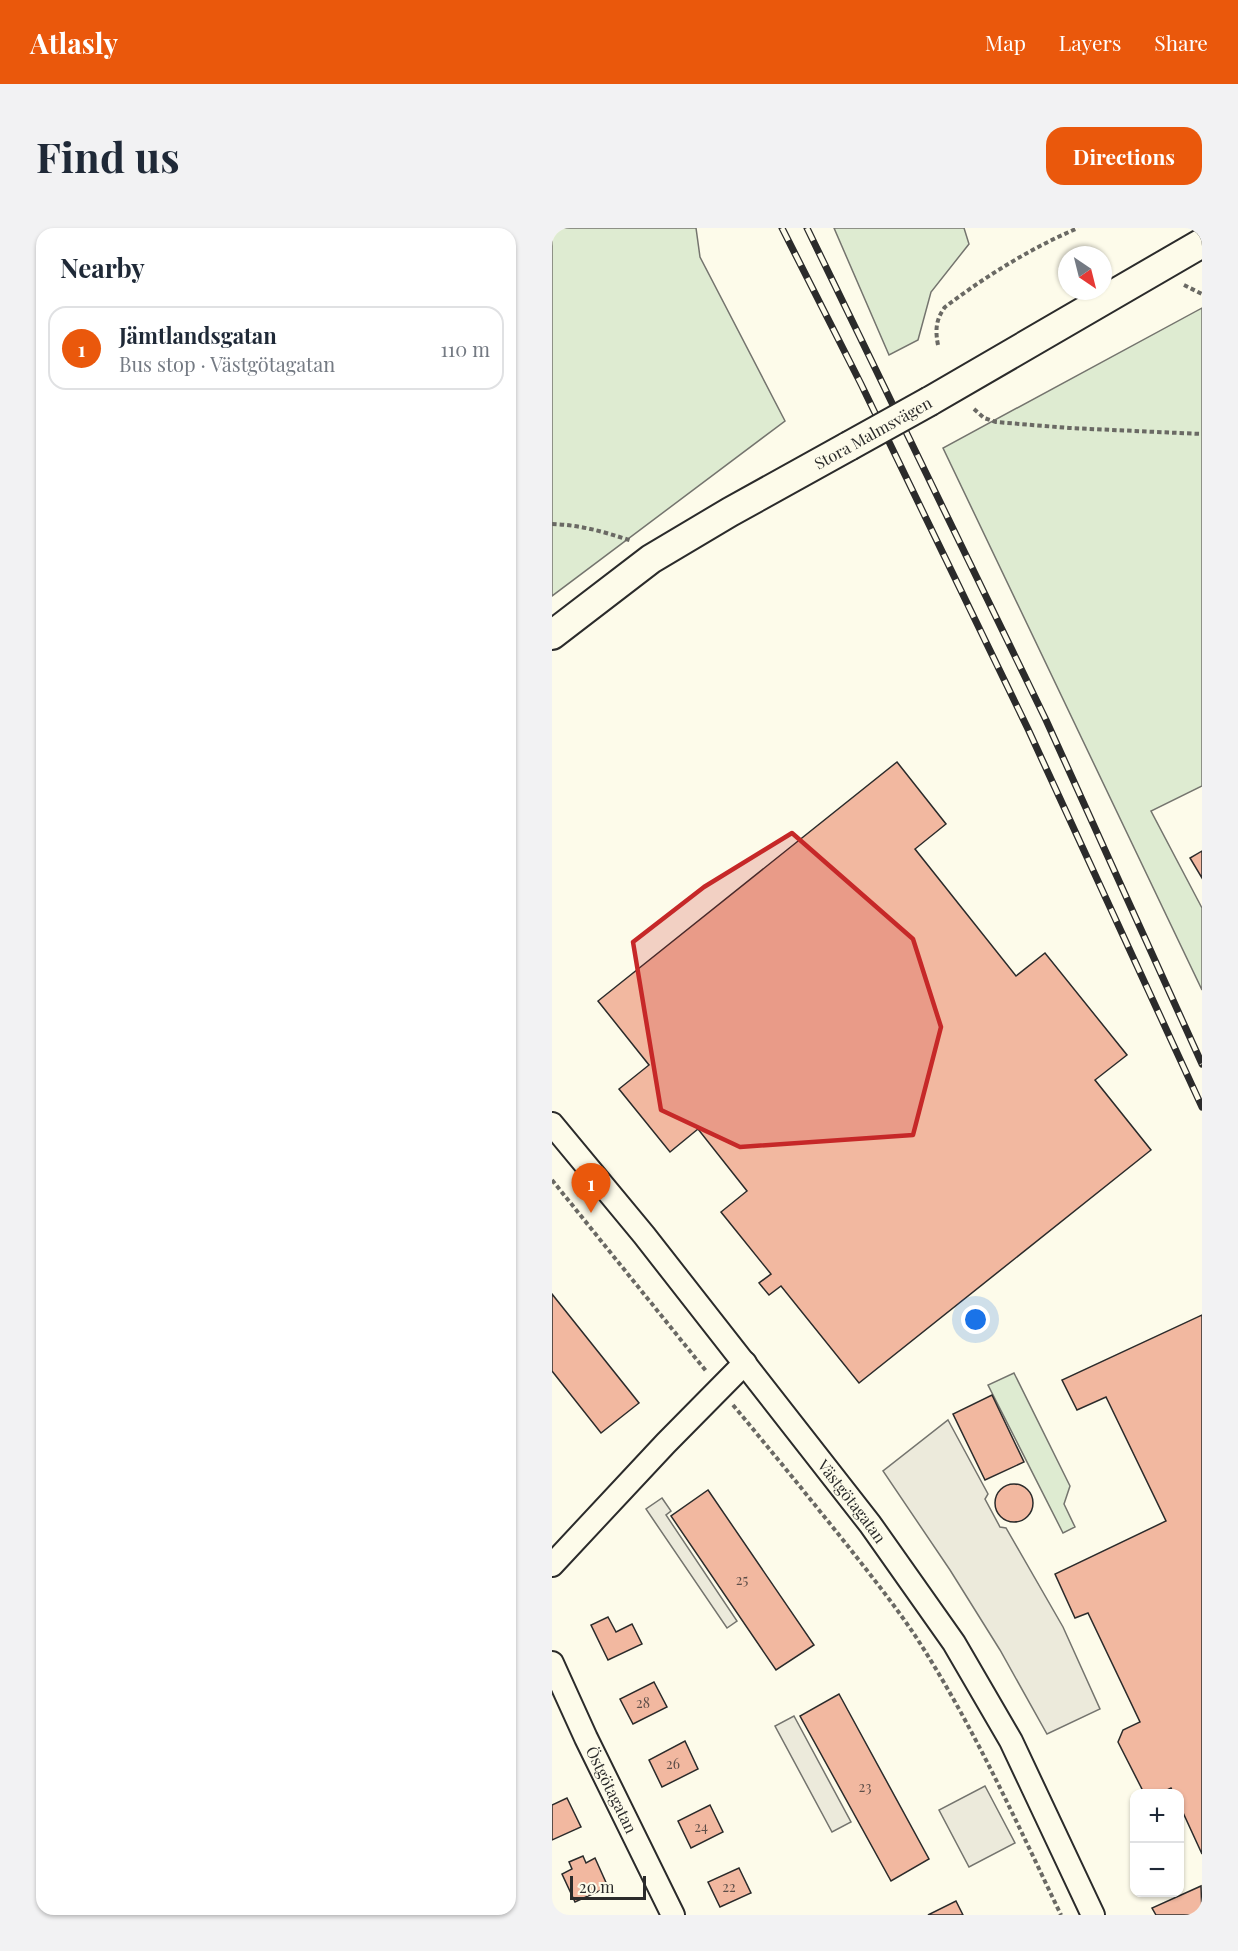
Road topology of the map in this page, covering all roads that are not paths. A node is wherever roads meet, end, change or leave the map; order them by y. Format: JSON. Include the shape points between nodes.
{"nodes":[{"id":1,"x":1202,"y":243,"type":"edge"},
{"id":2,"x":552,"y":635,"type":"edge"},
{"id":3,"x":552,"y":1124,"type":"edge"},
{"id":4,"x":745,"y":1363,"type":"junction"},
{"id":5,"x":552,"y":1565,"type":"edge"},
{"id":6,"x":552,"y":1663,"type":"edge"},
{"id":7,"x":672,"y":1915,"type":"edge"},
{"id":8,"x":1093,"y":1915,"type":"edge"}],
"edges":[{"from":1,"to":2,"type":"street","name":"Stora Malmsvägen","bridge":true,"via":[[730,512],[651,560]]},
{"from":3,"to":4,"type":"street","name":"Västgötagatan"},
{"from":4,"to":5,"type":"street"},
{"from":4,"to":8,"type":"street","name":"Västgötagatan","via":[[870,1524],[954,1643],[1011,1741]]},
{"from":6,"to":7,"type":"street","name":"Östgötagatan"}]}
